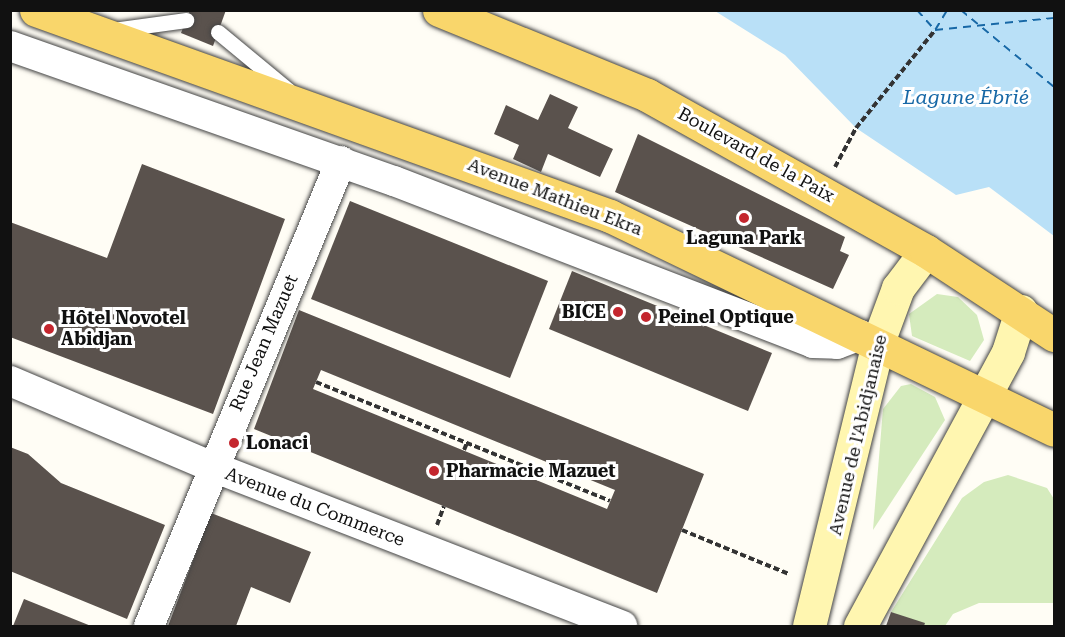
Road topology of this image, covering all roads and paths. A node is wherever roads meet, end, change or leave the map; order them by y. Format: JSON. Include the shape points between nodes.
{"nodes":[{"id":1,"x":439,"y":10,"type":"edge"},
{"id":2,"x":41,"y":12,"type":"edge"},
{"id":3,"x":186,"y":20,"type":"dead end"},
{"id":4,"x":935,"y":30,"type":"dead end"},
{"id":5,"x":98,"y":32,"type":"junction"},
{"id":6,"x":218,"y":32,"type":"dead end"},
{"id":7,"x":19,"y":49,"type":"edge"},
{"id":8,"x":307,"y":106,"type":"junction"},
{"id":9,"x":411,"y":143,"type":"junction"},
{"id":10,"x":341,"y":161,"type":"junction"},
{"id":11,"x":394,"y":181,"type":"junction"},
{"id":12,"x":822,"y":190,"type":"junction"},
{"id":13,"x":926,"y":251,"type":"junction"},
{"id":14,"x":1021,"y":311,"type":"junction"},
{"id":15,"x":1054,"y":335,"type":"edge"},
{"id":16,"x":869,"y":339,"type":"junction"},
{"id":17,"x":10,"y":381,"type":"edge"},
{"id":18,"x":316,"y":382,"type":"dead end"},
{"id":19,"x":984,"y":396,"type":"junction"},
{"id":20,"x":1054,"y":430,"type":"edge"},
{"id":21,"x":467,"y":443,"type":"junction"},
{"id":22,"x":464,"y":450,"type":"dead end"},
{"id":23,"x":213,"y":467,"type":"junction"},
{"id":24,"x":610,"y":501,"type":"dead end"},
{"id":25,"x":682,"y":530,"type":"dead end"},
{"id":26,"x":821,"y":588,"type":"junction"},
{"id":27,"x":149,"y":627,"type":"edge"},
{"id":28,"x":622,"y":627,"type":"edge"},
{"id":29,"x":809,"y":627,"type":"edge"},
{"id":30,"x":860,"y":627,"type":"edge"}],
"edges":[{"from":1,"to":12,"type":"main road","name":"Boulevard de la Paix","via":[[647,95]]},
{"from":2,"to":5,"type":"main road","name":"Avenue Mathieu Ekra"},
{"from":2,"to":7,"type":"street"},
{"from":3,"to":5,"type":"lane"},
{"from":4,"to":12,"type":"path","via":[[856,128]]},
{"from":5,"to":8,"type":"main road","name":"Avenue Mathieu Ekra"},
{"from":6,"to":8,"type":"lane"},
{"from":7,"to":10,"type":"street"},
{"from":8,"to":9,"type":"main road","name":"Avenue Mathieu Ekra"},
{"from":9,"to":11,"type":"street"},
{"from":9,"to":16,"type":"main road","name":"Avenue Mathieu Ekra","via":[[610,216]]},
{"from":10,"to":11,"type":"street"},
{"from":10,"to":23,"type":"street","name":"Rue Jean Mazuet"},
{"from":11,"to":16,"type":"street","via":[[813,343]]},
{"from":12,"to":13,"type":"main road","name":"Boulevard de la Paix"},
{"from":13,"to":14,"type":"main road","name":"Boulevard de la Paix"},
{"from":13,"to":16,"type":"main road","name":"Avenue de l'Abidjanaise","via":[[898,288]]},
{"from":14,"to":15,"type":"main road","name":"Boulevard de la Paix"},
{"from":14,"to":19,"type":"main road"},
{"from":16,"to":19,"type":"main road","name":"Avenue Mathieu Ekra"},
{"from":16,"to":26,"type":"main road","name":"Avenue de l'Abidjanaise"},
{"from":17,"to":23,"type":"street","name":"Avenue du Commerce"},
{"from":18,"to":21,"type":"path"},
{"from":19,"to":20,"type":"main road","name":"Avenue Mathieu Ekra"},
{"from":19,"to":30,"type":"main road"},
{"from":21,"to":22,"type":"path"},
{"from":21,"to":24,"type":"path"},
{"from":23,"to":27,"type":"street","name":"Rue Jean Mazuet"},
{"from":23,"to":28,"type":"street","name":"Avenue du Commerce"},
{"from":25,"to":26,"type":"path"},
{"from":26,"to":29,"type":"main road","name":"Avenue de l'Abidjanaise"}]}
